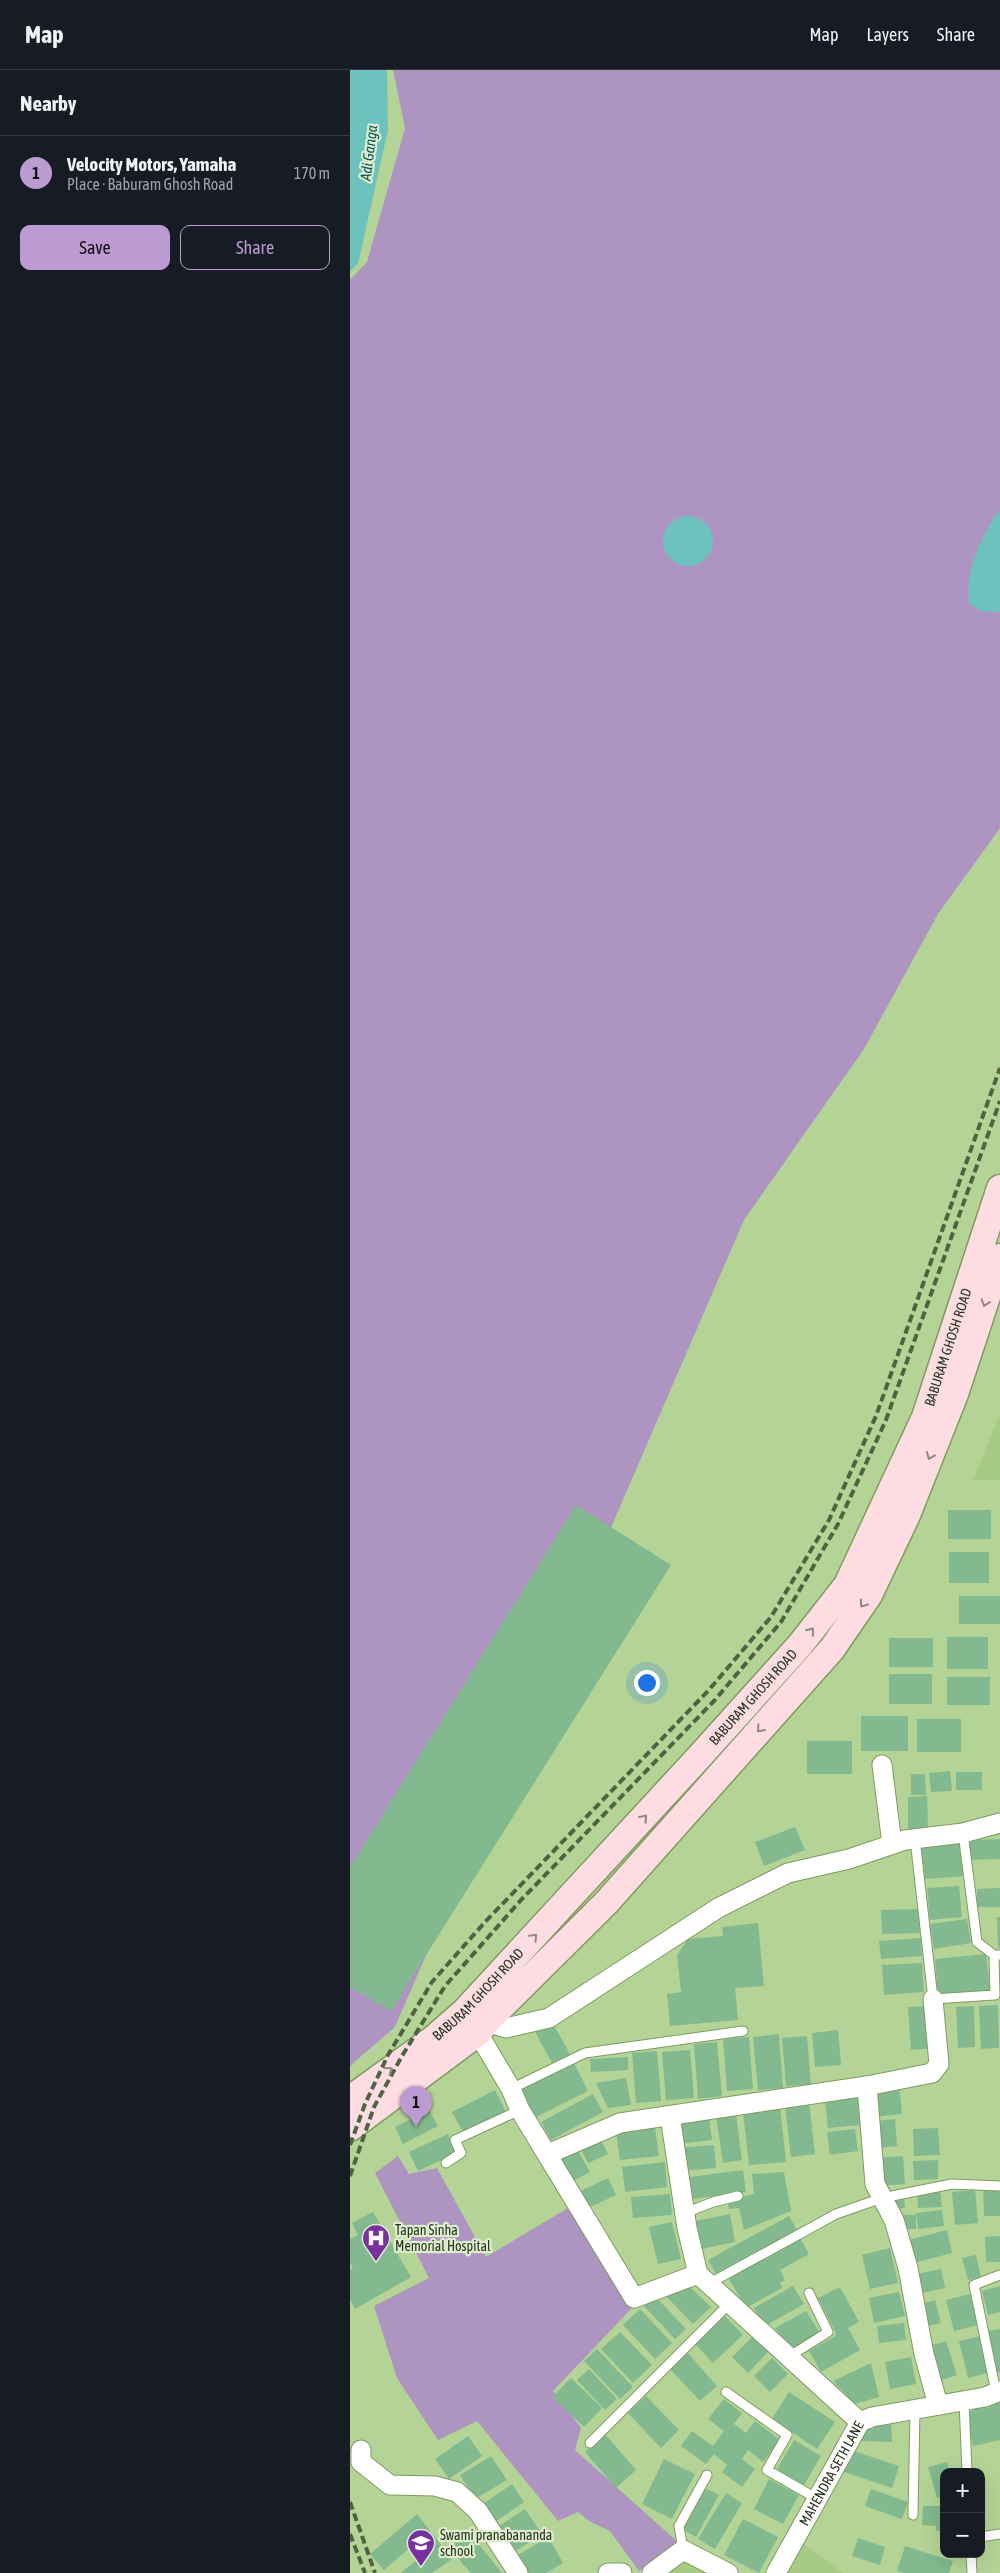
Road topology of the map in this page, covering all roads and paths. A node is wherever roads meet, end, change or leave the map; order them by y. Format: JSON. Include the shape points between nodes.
{"nodes":[{"id":1,"x":1000,"y":1188,"type":"edge"},
{"id":2,"x":1000,"y":1257,"type":"edge"},
{"id":3,"x":882,"y":1765,"type":"dead end"},
{"id":4,"x":1000,"y":1822,"type":"edge"},
{"id":5,"x":963,"y":1833,"type":"junction"},
{"id":6,"x":915,"y":1839,"type":"junction"},
{"id":7,"x":892,"y":1844,"type":"junction"},
{"id":8,"x":997,"y":1955,"type":"edge"},
{"id":9,"x":933,"y":2000,"type":"junction"},
{"id":10,"x":476,"y":2022,"type":"junction"},
{"id":11,"x":743,"y":2031,"type":"dead end"},
{"id":12,"x":867,"y":2086,"type":"junction"},
{"id":13,"x":511,"y":2089,"type":"junction"},
{"id":14,"x":350,"y":2100,"type":"edge"},
{"id":15,"x":520,"y":2110,"type":"junction"},
{"id":16,"x":670,"y":2116,"type":"junction"},
{"id":17,"x":350,"y":2128,"type":"edge"},
{"id":18,"x":548,"y":2154,"type":"junction"},
{"id":19,"x":446,"y":2162,"type":"dead end"},
{"id":20,"x":1000,"y":2186,"type":"edge"},
{"id":21,"x":738,"y":2196,"type":"dead end"},
{"id":22,"x":882,"y":2198,"type":"junction"},
{"id":23,"x":684,"y":2213,"type":"junction"},
{"id":24,"x":1000,"y":2275,"type":"edge"},
{"id":25,"x":704,"y":2279,"type":"junction"},
{"id":26,"x":809,"y":2293,"type":"dead end"},
{"id":27,"x":730,"y":2303,"type":"junction"},
{"id":28,"x":790,"y":2356,"type":"junction"},
{"id":29,"x":998,"y":2391,"type":"edge"},
{"id":30,"x":726,"y":2392,"type":"dead end"},
{"id":31,"x":964,"y":2401,"type":"junction"},
{"id":32,"x":938,"y":2406,"type":"junction"},
{"id":33,"x":915,"y":2410,"type":"junction"},
{"id":34,"x":860,"y":2422,"type":"junction"},
{"id":35,"x":590,"y":2443,"type":"dead end"},
{"id":36,"x":362,"y":2450,"type":"dead end"},
{"id":37,"x":967,"y":2468,"type":"edge"},
{"id":38,"x":707,"y":2475,"type":"dead end"},
{"id":39,"x":816,"y":2498,"type":"junction"},
{"id":40,"x":913,"y":2515,"type":"dead end"},
{"id":41,"x":1000,"y":2534,"type":"edge"},
{"id":42,"x":985,"y":2537,"type":"edge"},
{"id":43,"x":683,"y":2550,"type":"junction"},
{"id":44,"x":971,"y":2558,"type":"edge"},
{"id":45,"x":518,"y":2573,"type":"edge"},
{"id":46,"x":608,"y":2573,"type":"edge"},
{"id":47,"x":622,"y":2573,"type":"edge"},
{"id":48,"x":652,"y":2573,"type":"edge"},
{"id":49,"x":728,"y":2573,"type":"edge"},
{"id":50,"x":776,"y":2573,"type":"edge"},
{"id":51,"x":972,"y":2573,"type":"edge"}],
"edges":[{"from":10,"to":1,"type":"main road","name":"BABURAM GHOSH ROAD","one_way":true,"via":[[800,1645],[847,1585],[925,1417]]},
{"from":2,"to":10,"type":"main road","name":"BABURAM GHOSH ROAD","one_way":true,"via":[[955,1394],[907,1515],[869,1595],[832,1648],[613,1896]]},
{"from":3,"to":7,"type":"street"},
{"from":4,"to":5,"type":"street"},
{"from":5,"to":6,"type":"street"},
{"from":5,"to":8,"type":"lane","via":[[977,1942]]},
{"from":6,"to":7,"type":"street"},
{"from":6,"to":9,"type":"lane"},
{"from":7,"to":10,"type":"street","via":[[788,1873],[718,1908],[549,2018],[506,2028]]},
{"from":8,"to":9,"type":"lane","via":[[996,1995]]},
{"from":9,"to":12,"type":"street","via":[[939,2064],[932,2073]]},
{"from":10,"to":13,"type":"street"},
{"from":14,"to":10,"type":"main road","name":"BABURAM GHOSH ROAD","one_way":true,"via":[[433,2039]]},
{"from":10,"to":17,"type":"main road","name":"BABURAM GHOSH ROAD"},
{"from":11,"to":13,"type":"lane","via":[[585,2053]]},
{"from":12,"to":16,"type":"street"},
{"from":12,"to":22,"type":"street","via":[[876,2184]]},
{"from":13,"to":15,"type":"street"},
{"from":15,"to":18,"type":"street"},
{"from":15,"to":19,"type":"lane","via":[[455,2140],[461,2153]]},
{"from":16,"to":18,"type":"street","via":[[620,2123]]},
{"from":16,"to":23,"type":"street"},
{"from":18,"to":25,"type":"street","via":[[634,2298]]},
{"from":20,"to":22,"type":"lane","via":[[952,2184]]},
{"from":21,"to":23,"type":"lane"},
{"from":22,"to":25,"type":"lane","via":[[836,2214]]},
{"from":22,"to":32,"type":"street","via":[[894,2220],[908,2268],[924,2354]]},
{"from":23,"to":25,"type":"street"},
{"from":24,"to":29,"type":"lane","via":[[974,2285]]},
{"from":25,"to":27,"type":"street"},
{"from":26,"to":28,"type":"lane","via":[[828,2332]]},
{"from":27,"to":28,"type":"street"},
{"from":27,"to":35,"type":"lane"},
{"from":28,"to":34,"type":"street"},
{"from":29,"to":31,"type":"street","name":"MAHENDRA SETH LANE"},
{"from":30,"to":39,"type":"lane","via":[[787,2436],[767,2470]]},
{"from":31,"to":32,"type":"street","name":"MAHENDRA SETH LANE"},
{"from":31,"to":37,"type":"lane"},
{"from":32,"to":33,"type":"street","name":"MAHENDRA SETH LANE"},
{"from":33,"to":34,"type":"street","name":"MAHENDRA SETH LANE"},
{"from":33,"to":40,"type":"lane"},
{"from":34,"to":39,"type":"street","name":"MAHENDRA SETH LANE"},
{"from":36,"to":45,"type":"street","via":[[361,2462],[390,2485],[434,2486],[457,2492],[478,2512]]},
{"from":38,"to":43,"type":"lane","via":[[679,2526]]},
{"from":39,"to":50,"type":"street","name":"MAHENDRA SETH LANE"},
{"from":41,"to":42,"type":"lane"},
{"from":43,"to":48,"type":"street"},
{"from":43,"to":49,"type":"street"},
{"from":44,"to":51,"type":"lane"},
{"from":46,"to":47,"type":"street"}]}
